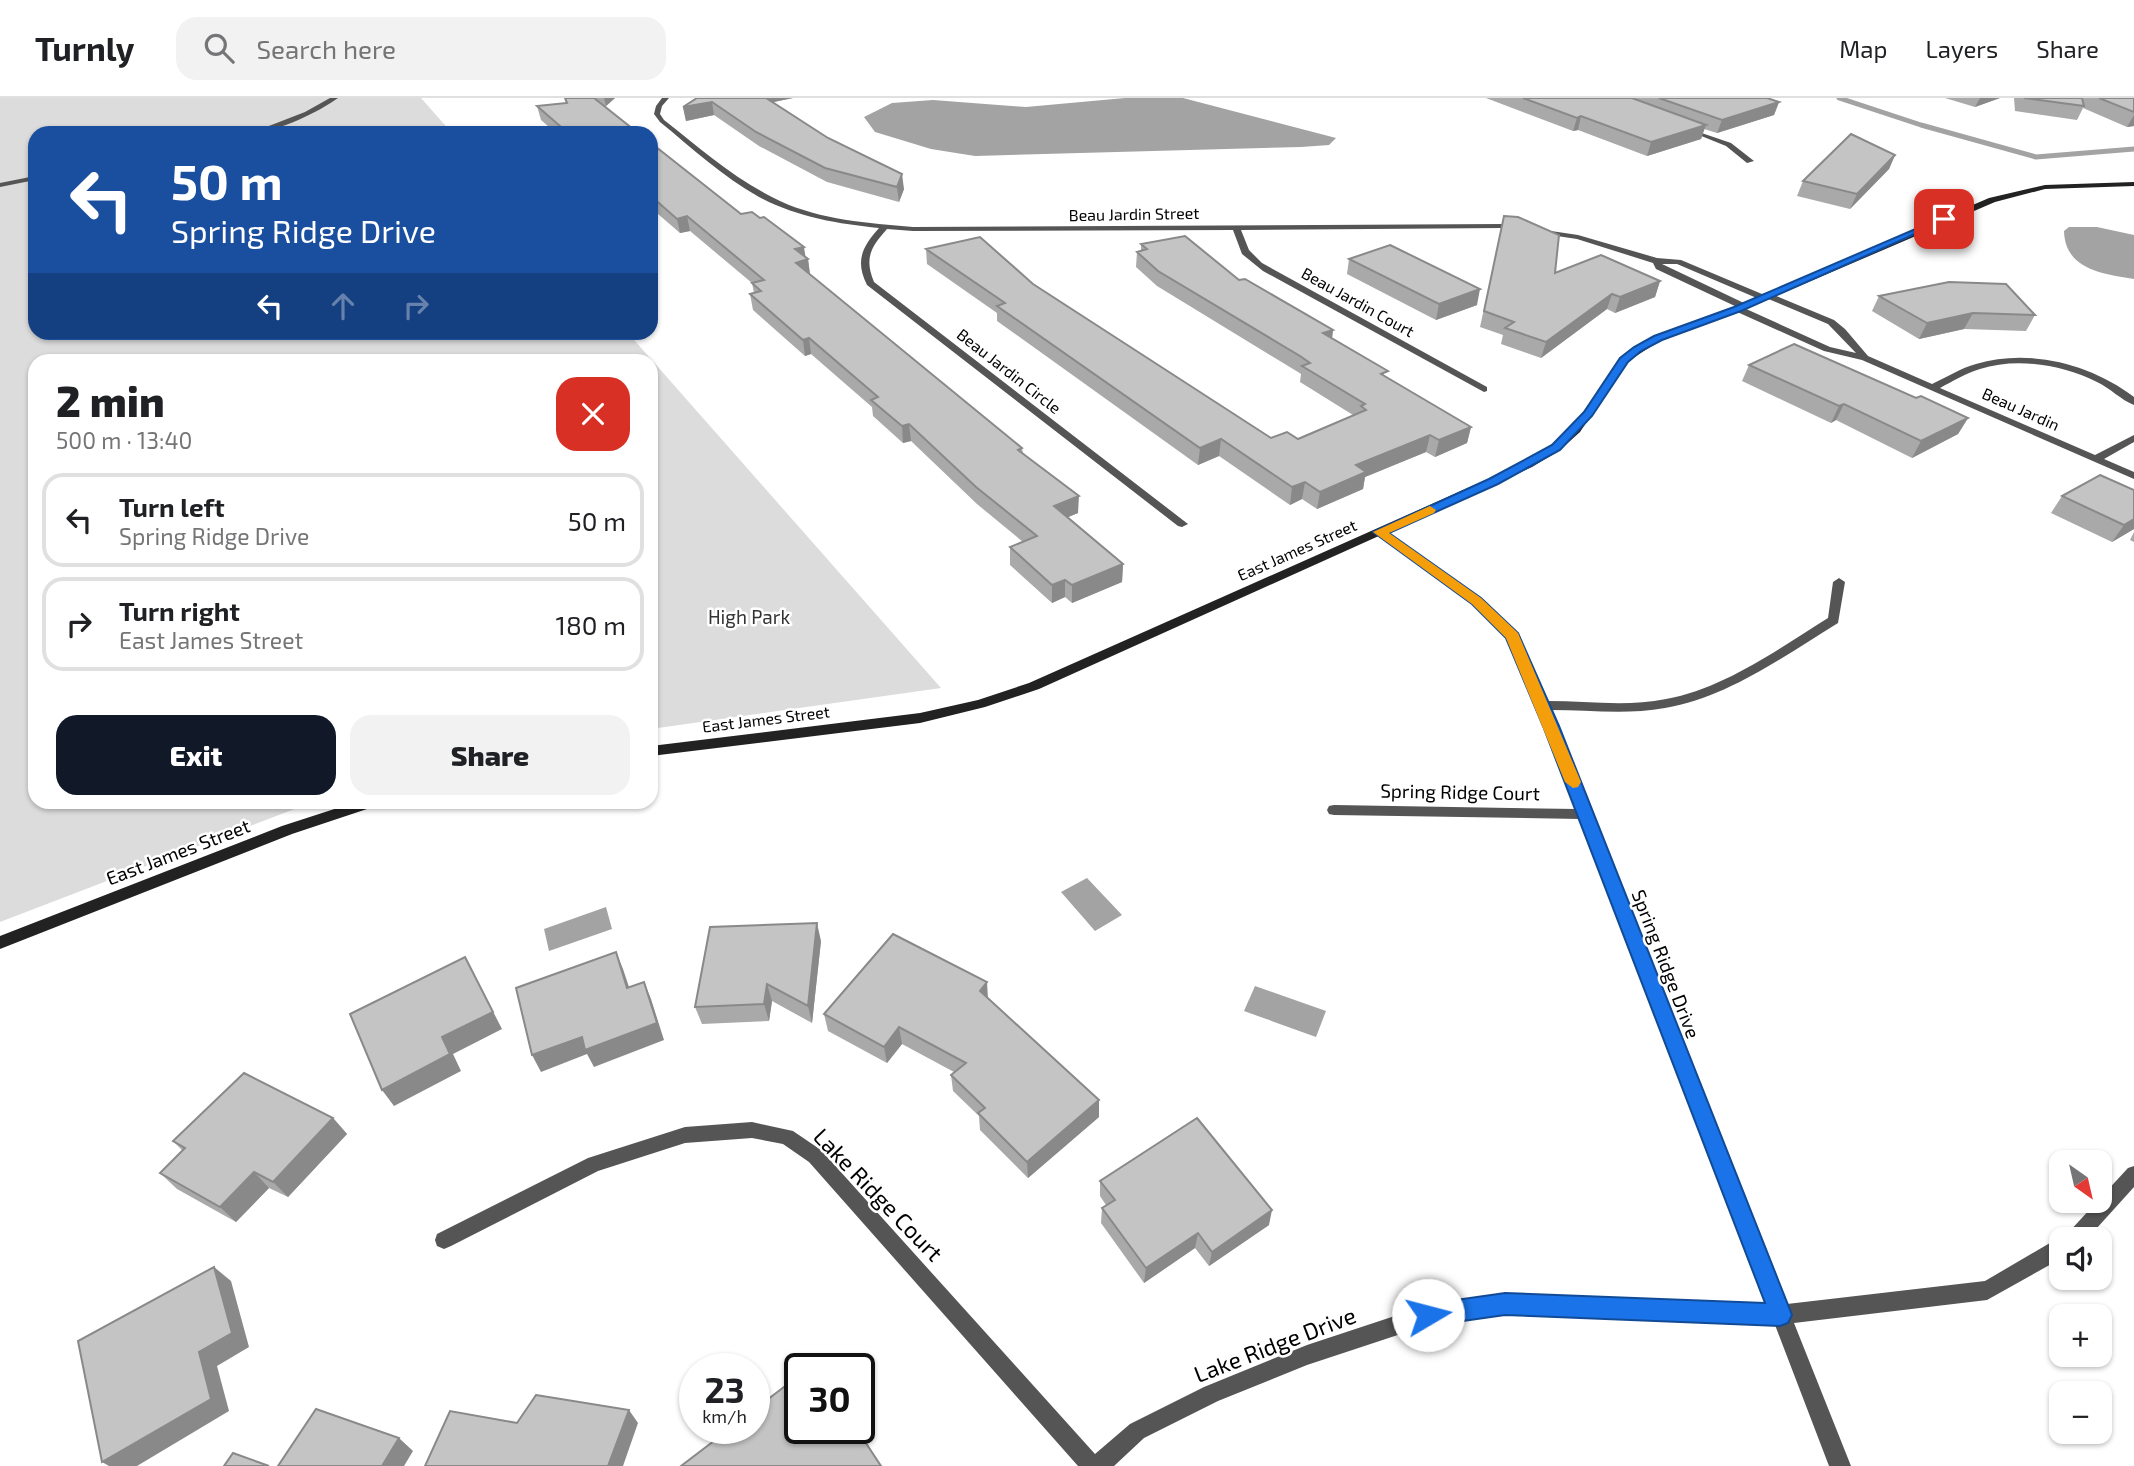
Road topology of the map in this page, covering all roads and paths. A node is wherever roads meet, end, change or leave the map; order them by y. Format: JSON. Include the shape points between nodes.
{"nodes":[{"id":1,"x":335,"y":98,"type":"edge"},
{"id":2,"x":665,"y":99,"type":"edge"},
{"id":3,"x":1672,"y":123,"type":"edge"},
{"id":4,"x":273,"y":126,"type":"edge"},
{"id":5,"x":1750,"y":161,"type":"dead end"},
{"id":6,"x":28,"y":179,"type":"edge"},
{"id":7,"x":2134,"y":184,"type":"edge"},
{"id":8,"x":0,"y":185,"type":"edge"},
{"id":9,"x":885,"y":227,"type":"junction"},
{"id":10,"x":1236,"y":227,"type":"junction"},
{"id":11,"x":1656,"y":261,"type":"junction"},
{"id":12,"x":1764,"y":296,"type":"junction"},
{"id":13,"x":1741,"y":308,"type":"junction"},
{"id":14,"x":1864,"y":358,"type":"junction"},
{"id":15,"x":1483,"y":388,"type":"dead end"},
{"id":16,"x":1932,"y":388,"type":"junction"},
{"id":17,"x":2134,"y":402,"type":"edge"},
{"id":18,"x":2134,"y":438,"type":"edge"},
{"id":19,"x":2096,"y":459,"type":"junction"},
{"id":20,"x":2134,"y":476,"type":"edge"},
{"id":21,"x":1182,"y":524,"type":"dead end"},
{"id":22,"x":1380,"y":532,"type":"junction"},
{"id":23,"x":1839,"y":582,"type":"dead end"},
{"id":24,"x":1542,"y":705,"type":"junction"},
{"id":25,"x":658,"y":750,"type":"edge"},
{"id":26,"x":350,"y":809,"type":"edge"},
{"id":27,"x":1334,"y":810,"type":"dead end"},
{"id":28,"x":1585,"y":814,"type":"junction"},
{"id":29,"x":0,"y":943,"type":"edge"},
{"id":30,"x":2134,"y":1174,"type":"edge"},
{"id":31,"x":2086,"y":1227,"type":"edge"},
{"id":32,"x":444,"y":1240,"type":"dead end"},
{"id":33,"x":2049,"y":1254,"type":"edge"},
{"id":34,"x":1780,"y":1315,"type":"junction"},
{"id":35,"x":1092,"y":1466,"type":"edge"},
{"id":36,"x":1098,"y":1466,"type":"edge"},
{"id":37,"x":1840,"y":1466,"type":"edge"}],
"edges":[{"from":1,"to":4,"type":"street"},
{"from":2,"to":9,"type":"street","name":"Beau Jardin Street","via":[[657,114],[662,121],[764,196],[806,213]]},
{"from":3,"to":5,"type":"street","via":[[1726,142]]},
{"from":6,"to":8,"type":"street"},
{"from":7,"to":12,"type":"street","name":"East James Street","via":[[2021,191]]},
{"from":9,"to":10,"type":"street","name":"Beau Jardin Street"},
{"from":9,"to":21,"type":"street","name":"Beau Jardin Circle","via":[[863,256],[870,283]]},
{"from":10,"to":11,"type":"street","name":"Beau Jardin Street","via":[[1503,226],[1578,237]]},
{"from":10,"to":15,"type":"street","name":"Beau Jardin Court","via":[[1244,253],[1266,269]]},
{"from":11,"to":12,"type":"street","name":"Beau Jardin","via":[[1691,266]]},
{"from":11,"to":13,"type":"street","name":"Beau Jardin","via":[[1678,278]]},
{"from":12,"to":13,"type":"street","name":"East James Street"},
{"from":12,"to":14,"type":"street","name":"Beau Jardin","via":[[1831,322]]},
{"from":13,"to":14,"type":"street","name":"Beau Jardin","via":[[1827,349]]},
{"from":13,"to":22,"type":"street","name":"East James Street","via":[[1638,349],[1624,360],[1588,414],[1556,447],[1493,482]]},
{"from":14,"to":16,"type":"street","name":"Beau Jardin"},
{"from":16,"to":17,"type":"street","name":"Beau Jardin","via":[[1983,365],[2014,361],[2077,371],[2102,380]]},
{"from":16,"to":19,"type":"street","name":"Beau Jardin"},
{"from":18,"to":19,"type":"street"},
{"from":19,"to":20,"type":"street","name":"Beau Jardin"},
{"from":22,"to":24,"type":"street","name":"Spring Ridge Drive","via":[[1476,601],[1513,636]]},
{"from":22,"to":25,"type":"street","name":"East James Street","via":[[1079,667],[979,704],[920,718]]},
{"from":23,"to":24,"type":"street","via":[[1834,620],[1730,682],[1690,697],[1640,707]]},
{"from":24,"to":28,"type":"street","name":"Spring Ridge Drive"},
{"from":26,"to":29,"type":"street","name":"East James Street"},
{"from":27,"to":28,"type":"street","name":"Spring Ridge Court"},
{"from":28,"to":34,"type":"street","name":"Spring Ridge Drive"},
{"from":30,"to":31,"type":"street"},
{"from":32,"to":35,"type":"street","name":"Lake Ridge Court","via":[[594,1164],[685,1135],[751,1130],[787,1137],[814,1156]]},
{"from":33,"to":34,"type":"street","name":"Lake Ridge Drive","via":[[1987,1290]]},
{"from":34,"to":36,"type":"street","name":"Lake Ridge Drive","via":[[1505,1304],[1428,1315],[1307,1355],[1211,1394],[1137,1432]]},
{"from":34,"to":37,"type":"street","name":"Spring Ridge Drive"}]}
